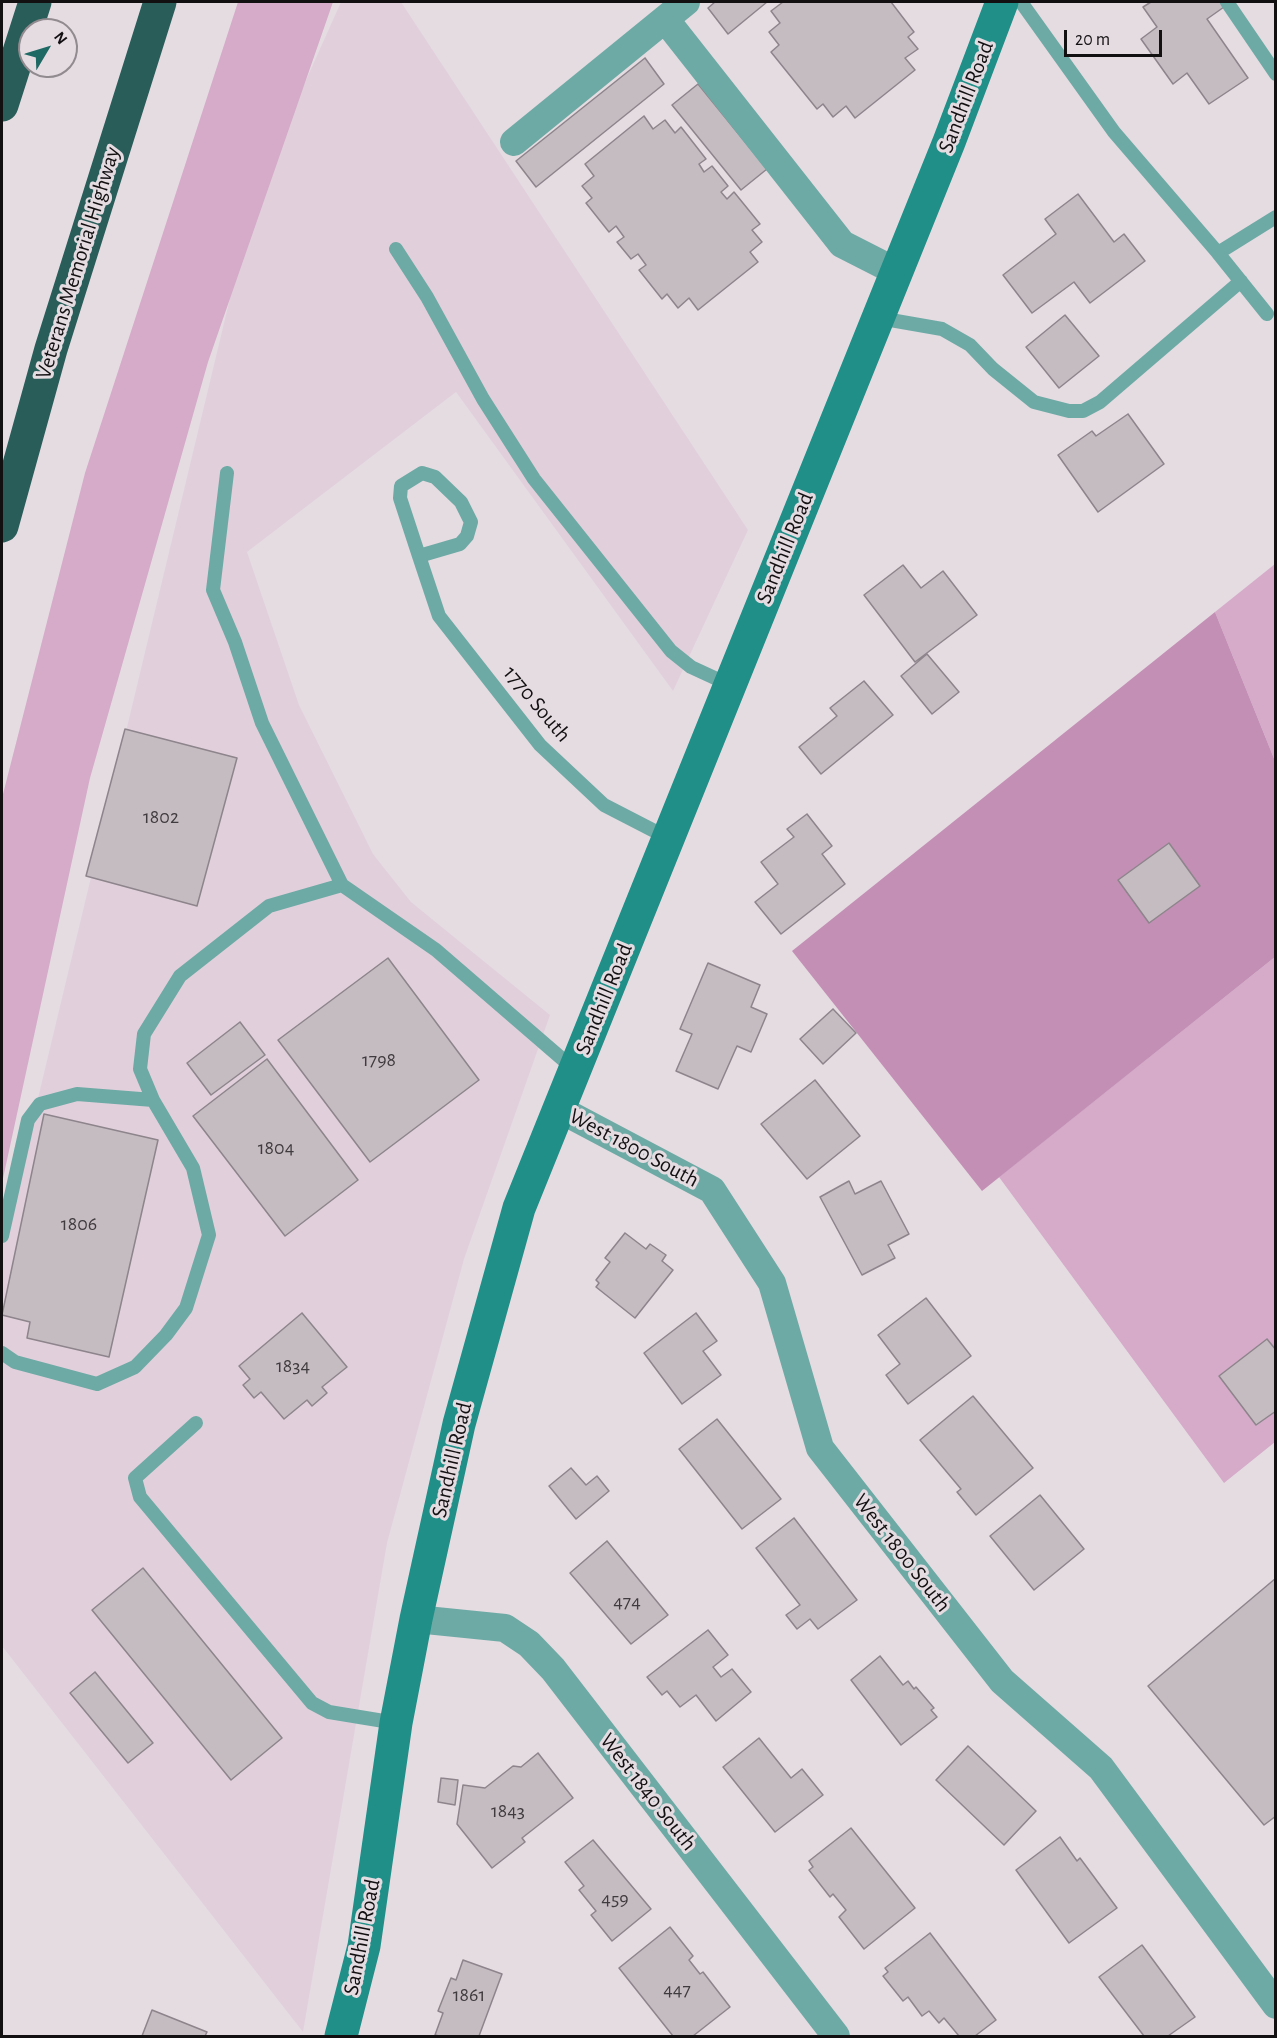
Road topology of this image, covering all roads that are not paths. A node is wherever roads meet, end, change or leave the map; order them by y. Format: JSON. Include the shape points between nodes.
{"nodes":[{"id":1,"x":35,"y":2,"type":"edge"},
{"id":2,"x":160,"y":2,"type":"edge"},
{"id":3,"x":1002,"y":2,"type":"edge"},
{"id":4,"x":1021,"y":2,"type":"edge"},
{"id":5,"x":1227,"y":2,"type":"edge"},
{"id":6,"x":676,"y":10,"type":"edge"},
{"id":7,"x":1275,"y":74,"type":"edge"},
{"id":8,"x":2,"y":105,"type":"edge"},
{"id":9,"x":514,"y":142,"type":"dead end"},
{"id":10,"x":1275,"y":217,"type":"edge"},
{"id":11,"x":396,"y":249,"type":"dead end"},
{"id":12,"x":1218,"y":253,"type":"junction"},
{"id":13,"x":897,"y":272,"type":"junction"},
{"id":14,"x":1241,"y":281,"type":"junction"},
{"id":15,"x":1267,"y":314,"type":"dead end"},
{"id":16,"x":879,"y":318,"type":"junction"},
{"id":17,"x":227,"y":473,"type":"dead end"},
{"id":18,"x":2,"y":526,"type":"edge"},
{"id":19,"x":419,"y":556,"type":"junction"},
{"id":20,"x":730,"y":685,"type":"junction"},
{"id":21,"x":668,"y":838,"type":"junction"},
{"id":22,"x":342,"y":885,"type":"junction"},
{"id":23,"x":575,"y":1070,"type":"junction"},
{"id":24,"x":153,"y":1100,"type":"junction"},
{"id":25,"x":559,"y":1108,"type":"junction"},
{"id":26,"x":2,"y":1236,"type":"edge"},
{"id":27,"x":2,"y":1353,"type":"edge"},
{"id":28,"x":196,"y":1423,"type":"dead end"},
{"id":29,"x":416,"y":1619,"type":"junction"},
{"id":30,"x":396,"y":1723,"type":"junction"},
{"id":31,"x":1275,"y":2005,"type":"edge"},
{"id":32,"x":341,"y":2037,"type":"edge"},
{"id":33,"x":836,"y":2037,"type":"edge"}],
"edges":[{"from":1,"to":8,"type":"highway"},
{"from":2,"to":18,"type":"highway","name":"Veterans Memorial Highway","via":[[55,338]]},
{"from":3,"to":13,"type":"street","name":"Sandhill Road"},
{"from":4,"to":12,"type":"lane","via":[[1114,132]]},
{"from":5,"to":7,"type":"lane"},
{"from":6,"to":9,"type":"street"},
{"from":6,"to":13,"type":"street","via":[[842,244]]},
{"from":10,"to":12,"type":"lane"},
{"from":11,"to":20,"type":"lane","via":[[534,479],[671,651],[691,667]]},
{"from":12,"to":14,"type":"lane"},
{"from":13,"to":16,"type":"street","name":"Sandhill Road"},
{"from":14,"to":15,"type":"lane"},
{"from":14,"to":16,"type":"lane","via":[[1100,402],[1083,411],[1034,402],[970,345],[942,329]]},
{"from":16,"to":20,"type":"street","name":"Sandhill Road"},
{"from":17,"to":22,"type":"lane","via":[[213,590],[262,723]]},
{"from":19,"to":19,"type":"lane","name":"1770 South","via":[[400,498],[401,486],[422,472],[435,477],[461,502],[471,522],[460,544]]},
{"from":19,"to":21,"type":"lane","name":"1770 South","via":[[439,616],[540,745],[604,805]]},
{"from":20,"to":21,"type":"street","name":"Sandhill Road"},
{"from":21,"to":23,"type":"street","name":"Sandhill Road"},
{"from":22,"to":23,"type":"lane","via":[[436,950]]},
{"from":22,"to":24,"type":"lane","via":[[269,906],[180,976],[144,1034],[140,1069]]},
{"from":23,"to":25,"type":"street","name":"Sandhill Road"},
{"from":24,"to":26,"type":"lane","via":[[77,1094],[40,1104],[28,1120]]},
{"from":24,"to":27,"type":"lane","via":[[193,1168],[209,1235],[186,1308],[135,1366],[97,1384],[15,1362]]},
{"from":25,"to":29,"type":"street","name":"Sandhill Road","via":[[519,1208],[459,1424]]},
{"from":25,"to":31,"type":"street","name":"West 1800 South","via":[[712,1190],[772,1283],[820,1448],[1002,1681],[1101,1768]]},
{"from":28,"to":30,"type":"lane","via":[[135,1478],[140,1497],[312,1703],[330,1712]]},
{"from":29,"to":30,"type":"street","name":"Sandhill Road"},
{"from":29,"to":33,"type":"street","name":"West 1840 South","via":[[505,1628],[529,1644],[553,1669]]},
{"from":30,"to":32,"type":"street","name":"Sandhill Road","via":[[364,1946]]}]}
